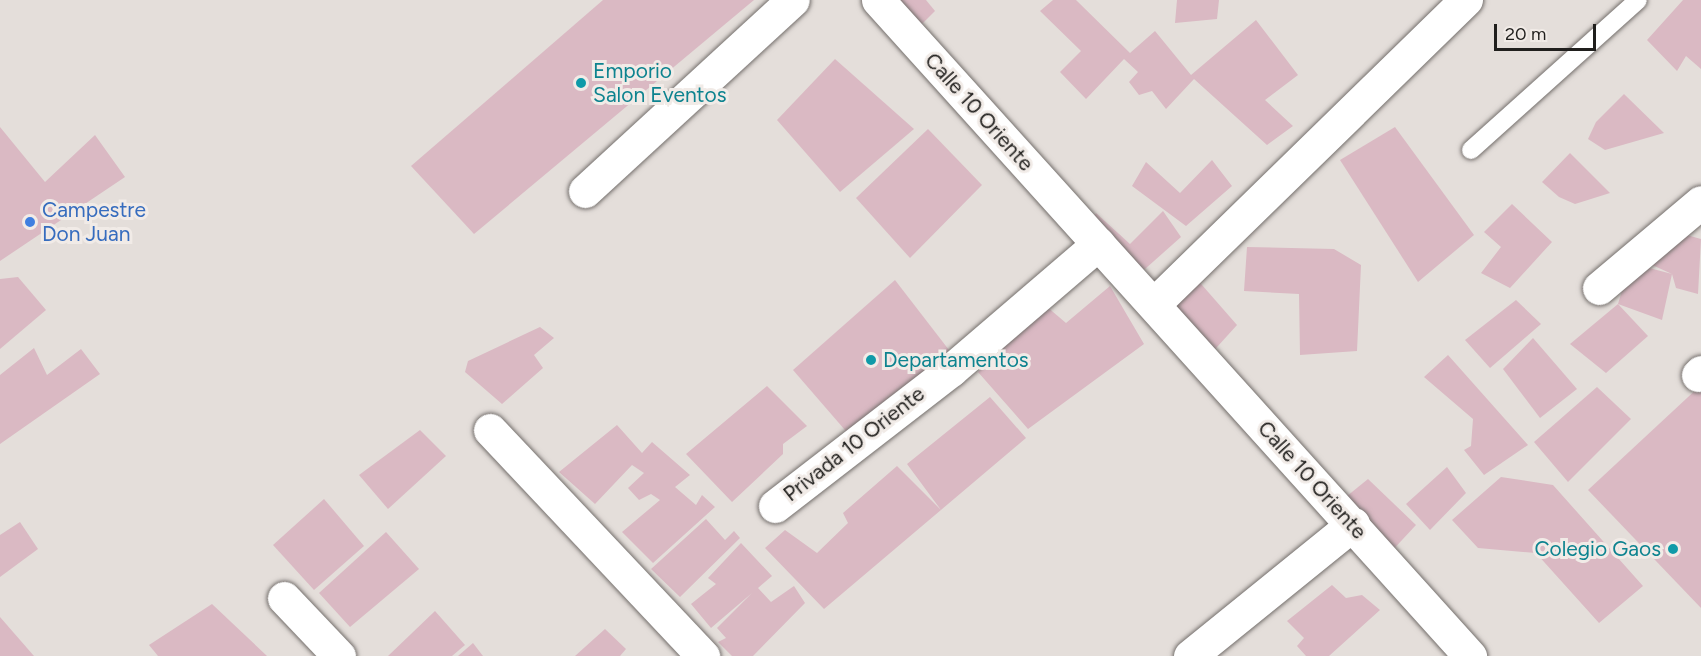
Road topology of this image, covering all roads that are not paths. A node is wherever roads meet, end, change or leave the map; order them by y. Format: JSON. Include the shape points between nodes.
{"nodes":[{"id":1,"x":793,"y":0,"type":"edge"},
{"id":2,"x":878,"y":0,"type":"edge"},
{"id":3,"x":1466,"y":0,"type":"edge"},
{"id":4,"x":1638,"y":0,"type":"edge"},
{"id":5,"x":1471,"y":150,"type":"dead end"},
{"id":6,"x":585,"y":191,"type":"dead end"},
{"id":7,"x":1701,"y":202,"type":"edge"},
{"id":8,"x":1098,"y":244,"type":"junction"},
{"id":9,"x":1599,"y":288,"type":"dead end"},
{"id":10,"x":1154,"y":304,"type":"junction"},
{"id":11,"x":490,"y":430,"type":"dead end"},
{"id":12,"x":775,"y":506,"type":"dead end"},
{"id":13,"x":1353,"y":524,"type":"junction"},
{"id":14,"x":284,"y":598,"type":"dead end"},
{"id":15,"x":339,"y":656,"type":"edge"},
{"id":16,"x":703,"y":656,"type":"edge"},
{"id":17,"x":1190,"y":656,"type":"edge"},
{"id":18,"x":1470,"y":656,"type":"edge"}],
"edges":[{"from":1,"to":6,"type":"street"},
{"from":2,"to":8,"type":"street","name":"Calle 10 Oriente"},
{"from":3,"to":10,"type":"street"},
{"from":4,"to":5,"type":"lane"},
{"from":7,"to":9,"type":"street"},
{"from":8,"to":10,"type":"street","name":"Calle 10 Oriente"},
{"from":8,"to":12,"type":"street","name":"Privada 10 Oriente","via":[[951,369]]},
{"from":10,"to":13,"type":"street","name":"Calle 10 Oriente"},
{"from":11,"to":16,"type":"street"},
{"from":13,"to":17,"type":"street"},
{"from":13,"to":18,"type":"street","name":"Calle 10 Oriente"},
{"from":14,"to":15,"type":"street"}]}
